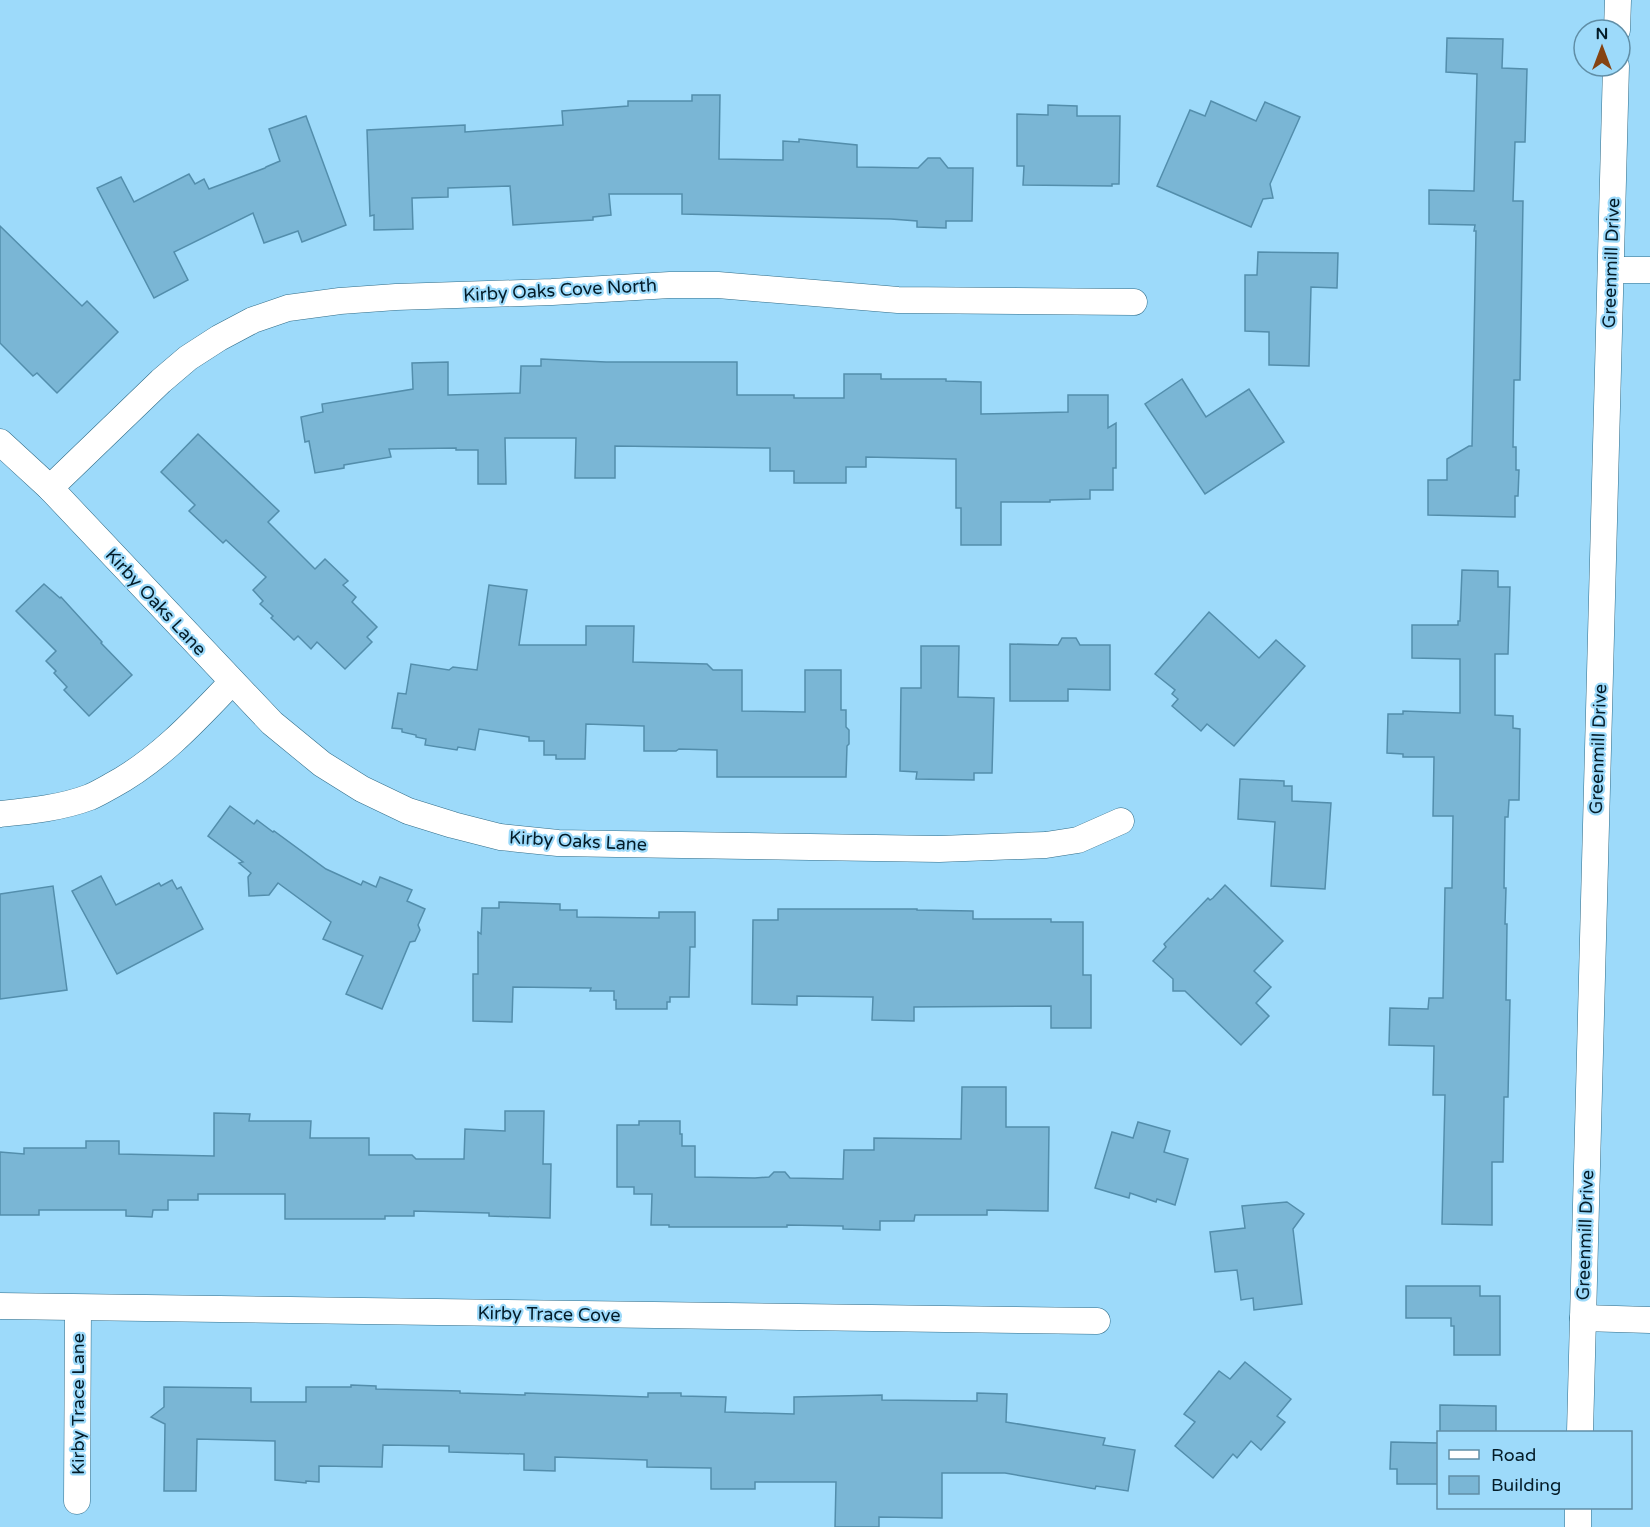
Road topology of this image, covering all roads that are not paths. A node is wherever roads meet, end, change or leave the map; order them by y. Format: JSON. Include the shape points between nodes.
{"nodes":[{"id":1,"x":1618,"y":0,"type":"edge"},
{"id":2,"x":1617,"y":18,"type":"edge"},
{"id":3,"x":1616,"y":78,"type":"edge"},
{"id":4,"x":1611,"y":270,"type":"junction"},
{"id":5,"x":1650,"y":270,"type":"edge"},
{"id":6,"x":1134,"y":302,"type":"dead end"},
{"id":7,"x":0,"y":442,"type":"edge"},
{"id":8,"x":50,"y":488,"type":"junction"},
{"id":9,"x":232,"y":682,"type":"junction"},
{"id":10,"x":0,"y":814,"type":"edge"},
{"id":11,"x":1121,"y":821,"type":"dead end"},
{"id":12,"x":0,"y":1306,"type":"edge"},
{"id":13,"x":78,"y":1308,"type":"junction"},
{"id":14,"x":1583,"y":1318,"type":"junction"},
{"id":15,"x":1650,"y":1320,"type":"edge"},
{"id":16,"x":1097,"y":1321,"type":"dead end"},
{"id":17,"x":1580,"y":1431,"type":"edge"},
{"id":18,"x":77,"y":1500,"type":"dead end"},
{"id":19,"x":1578,"y":1509,"type":"edge"},
{"id":20,"x":1578,"y":1527,"type":"edge"}],
"edges":[{"from":1,"to":2,"type":"street"},
{"from":3,"to":4,"type":"street","name":"Greenmill Drive"},
{"from":4,"to":5,"type":"street"},
{"from":4,"to":14,"type":"street","name":"Greenmill Drive"},
{"from":6,"to":8,"type":"street","name":"Kirby Oaks Cove North","via":[[898,300],[718,285],[670,285],[396,297],[288,308],[253,320],[188,358]]},
{"from":7,"to":8,"type":"street","name":"Kirby Oaks Lane"},
{"from":8,"to":9,"type":"street","name":"Kirby Oaks Lane"},
{"from":9,"to":10,"type":"street","via":[[195,721],[129,776],[91,797]]},
{"from":9,"to":11,"type":"street","name":"Kirby Oaks Lane","via":[[272,723],[322,764],[362,789],[408,811],[500,837],[558,843],[976,848],[1078,840]]},
{"from":12,"to":13,"type":"street","name":"Kirby Trace Cove"},
{"from":13,"to":16,"type":"street","name":"Kirby Trace Cove"},
{"from":13,"to":18,"type":"street","name":"Kirby Trace Lane"},
{"from":14,"to":15,"type":"street"},
{"from":14,"to":17,"type":"street","name":"Greenmill Drive"},
{"from":19,"to":20,"type":"street"}]}
